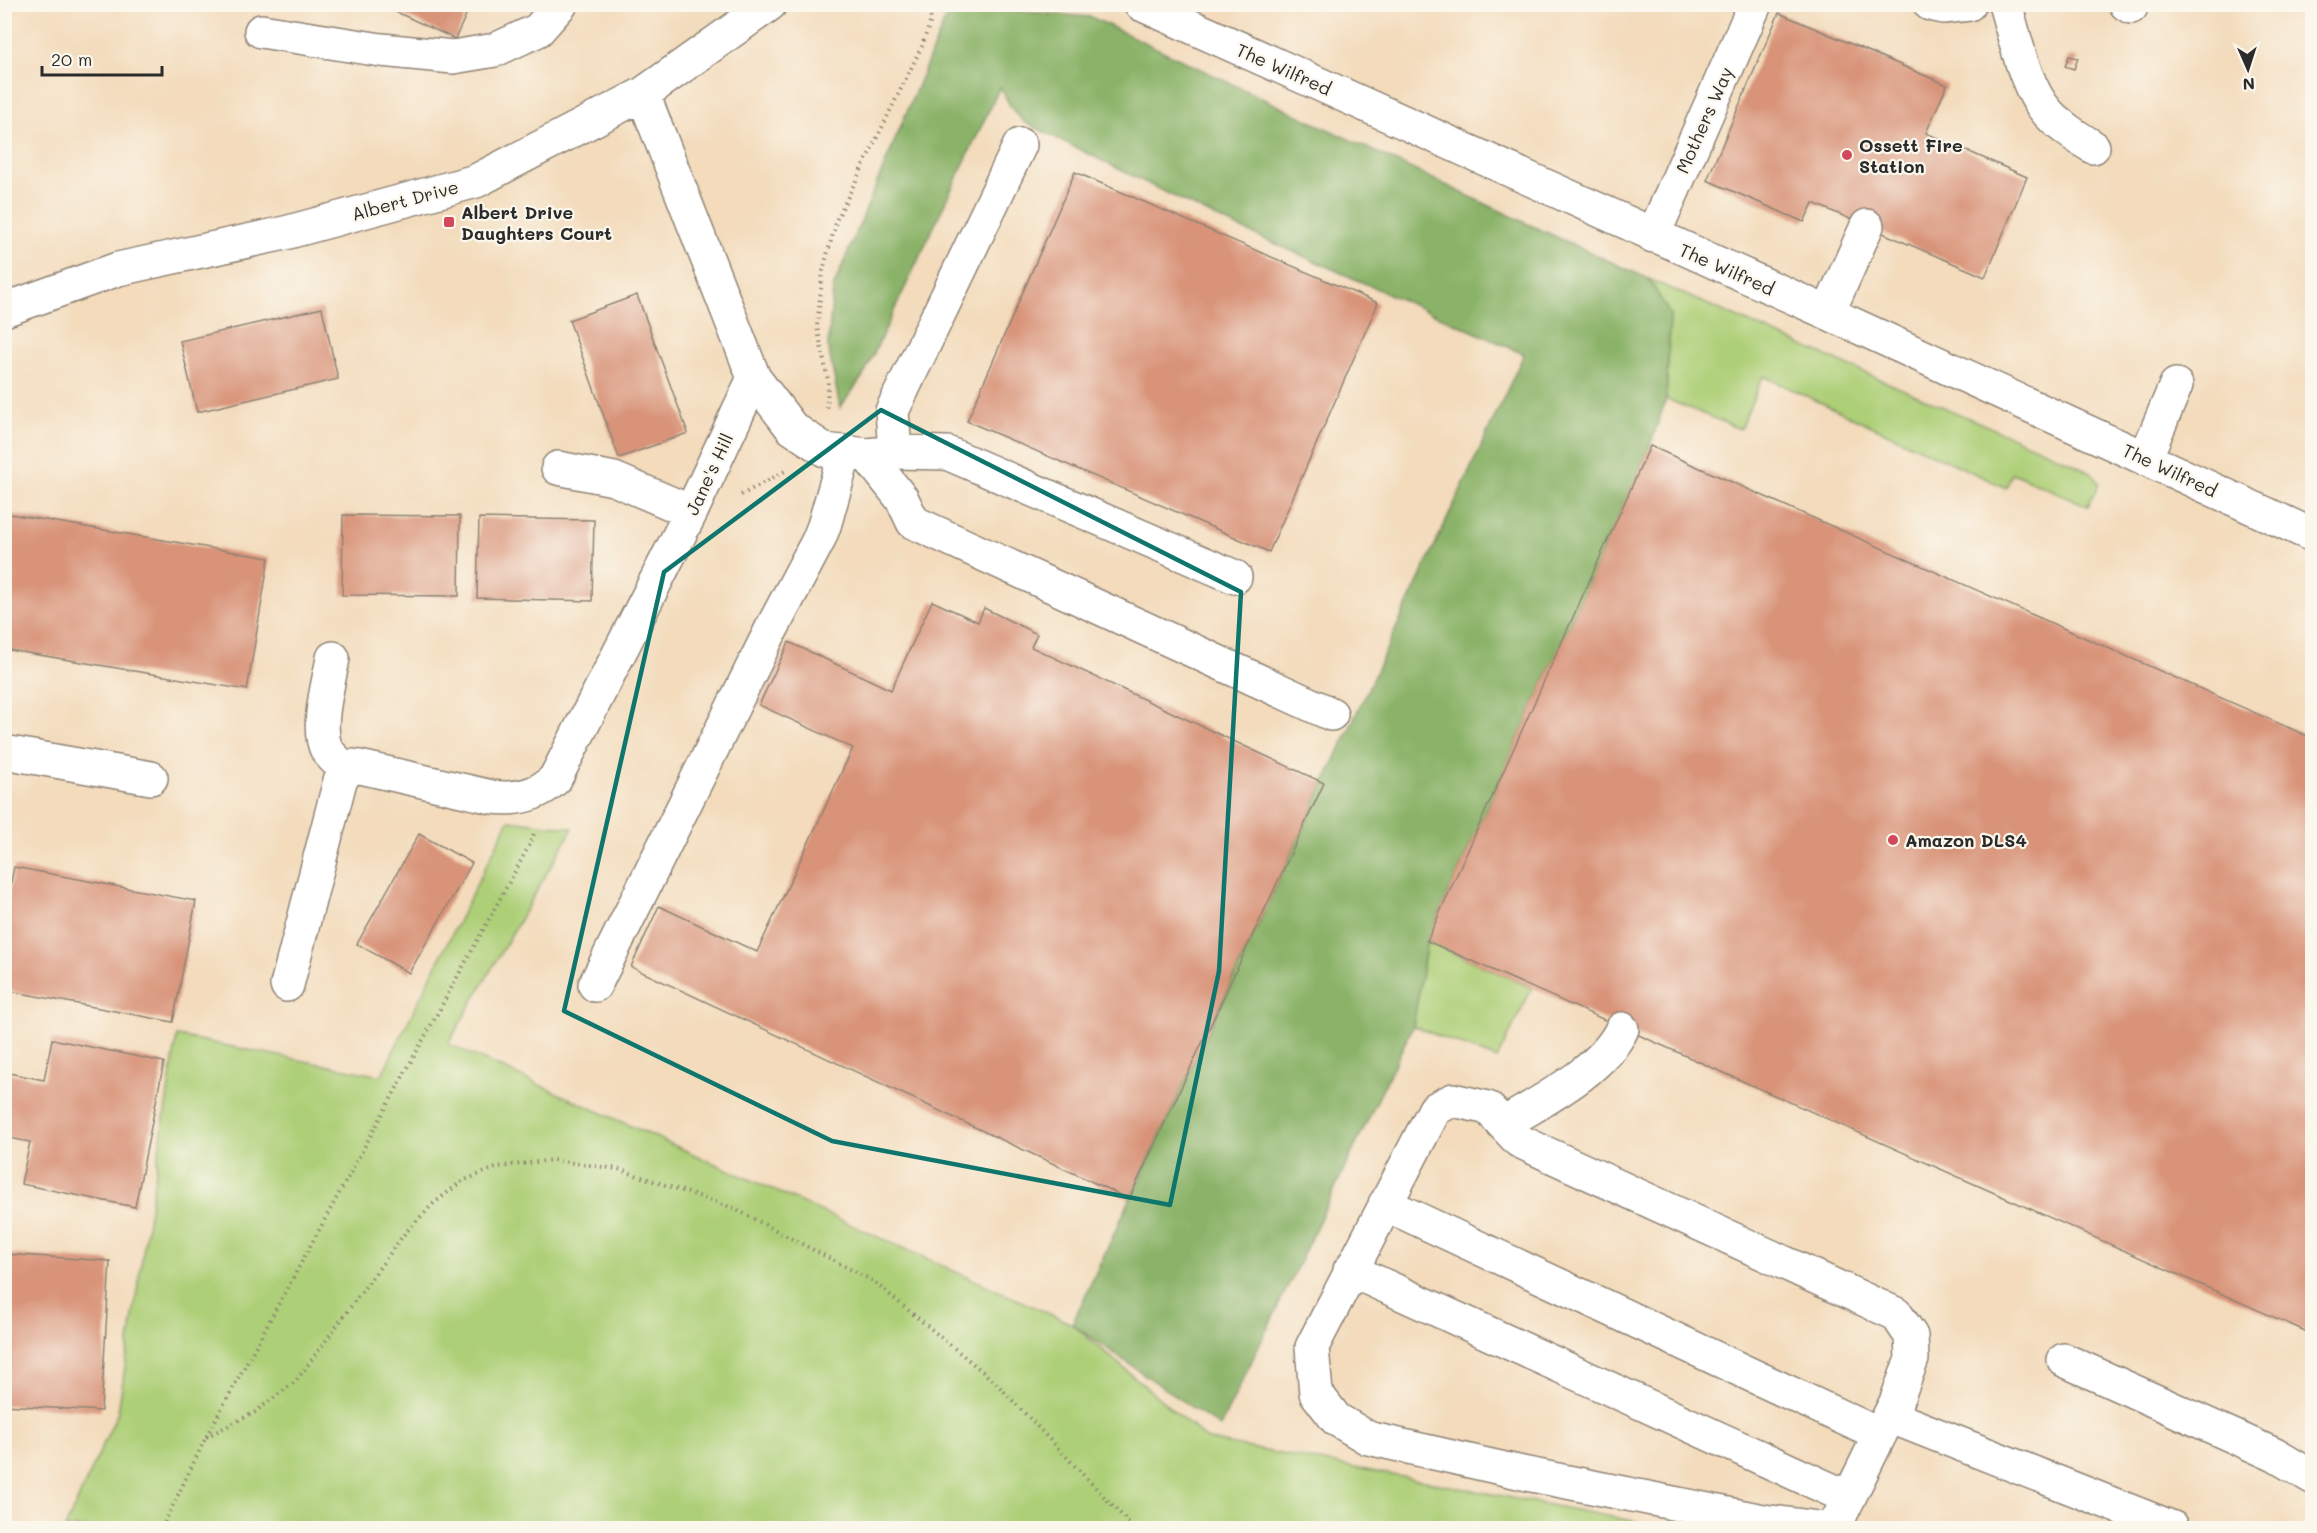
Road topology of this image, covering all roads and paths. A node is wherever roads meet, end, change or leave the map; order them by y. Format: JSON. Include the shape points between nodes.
{"nodes":[{"id":1,"x":561,"y":4,"type":"edge"},
{"id":2,"x":1141,"y":4,"type":"edge"},
{"id":3,"x":1755,"y":4,"type":"edge"},
{"id":4,"x":1930,"y":4,"type":"edge"},
{"id":5,"x":1969,"y":4,"type":"edge"},
{"id":6,"x":2005,"y":4,"type":"edge"},
{"id":7,"x":769,"y":5,"type":"edge"},
{"id":8,"x":261,"y":31,"type":"dead end"},
{"id":9,"x":643,"y":94,"type":"junction"},
{"id":10,"x":1020,"y":145,"type":"dead end"},
{"id":11,"x":2093,"y":147,"type":"dead end"},
{"id":12,"x":1867,"y":226,"type":"dead end"},
{"id":13,"x":1653,"y":236,"type":"junction"},
{"id":14,"x":4,"y":310,"type":"edge"},
{"id":15,"x":1828,"y":313,"type":"junction"},
{"id":16,"x":754,"y":378,"type":"junction"},
{"id":17,"x":2176,"y":385,"type":"dead end"},
{"id":18,"x":869,"y":453,"type":"junction"},
{"id":19,"x":2145,"y":459,"type":"junction"},
{"id":20,"x":558,"y":468,"type":"dead end"},
{"id":21,"x":691,"y":512,"type":"junction"},
{"id":22,"x":2313,"y":535,"type":"edge"},
{"id":23,"x":1235,"y":577,"type":"dead end"},
{"id":24,"x":333,"y":658,"type":"dead end"},
{"id":25,"x":1331,"y":714,"type":"dead end"},
{"id":26,"x":4,"y":752,"type":"edge"},
{"id":27,"x":346,"y":770,"type":"junction"},
{"id":28,"x":151,"y":778,"type":"dead end"},
{"id":29,"x":540,"y":792,"type":"junction"},
{"id":30,"x":287,"y":985,"type":"dead end"},
{"id":31,"x":595,"y":985,"type":"dead end"},
{"id":32,"x":1622,"y":1029,"type":"dead end"},
{"id":33,"x":1504,"y":1124,"type":"junction"},
{"id":34,"x":1385,"y":1204,"type":"junction"},
{"id":35,"x":1350,"y":1270,"type":"junction"},
{"id":36,"x":2064,"y":1360,"type":"dead end"},
{"id":37,"x":1884,"y":1426,"type":"junction"},
{"id":38,"x":206,"y":1437,"type":"junction"},
{"id":39,"x":2313,"y":1477,"type":"edge"},
{"id":40,"x":1849,"y":1498,"type":"junction"},
{"id":41,"x":162,"y":1528,"type":"edge"},
{"id":42,"x":1134,"y":1528,"type":"edge"},
{"id":43,"x":1820,"y":1528,"type":"edge"},
{"id":44,"x":1834,"y":1528,"type":"edge"},
{"id":45,"x":2173,"y":1528,"type":"edge"}],
"edges":[{"from":1,"to":8,"type":"street","via":[[538,30],[495,50],[453,57]]},
{"from":2,"to":13,"type":"street","name":"The Wilfred"},
{"from":3,"to":13,"type":"street","name":"Mothers Way"},
{"from":4,"to":5,"type":"street"},
{"from":6,"to":11,"type":"street","via":[[2028,76],[2046,112]]},
{"from":7,"to":9,"type":"street","name":"Albert Drive"},
{"from":9,"to":14,"type":"street","name":"Albert Drive","via":[[476,181],[285,233],[118,269]]},
{"from":9,"to":16,"type":"street"},
{"from":10,"to":18,"type":"street"},
{"from":12,"to":15,"type":"street"},
{"from":13,"to":15,"type":"street","name":"The Wilfred"},
{"from":15,"to":19,"type":"street","name":"The Wilfred"},
{"from":16,"to":18,"type":"street","via":[[792,428],[825,450]]},
{"from":16,"to":21,"type":"street","name":"Jane's Hill"},
{"from":17,"to":19,"type":"street"},
{"from":18,"to":23,"type":"street","via":[[947,453]]},
{"from":18,"to":25,"type":"street","via":[[902,499],[913,522]]},
{"from":18,"to":31,"type":"street","via":[[772,628]]},
{"from":19,"to":22,"type":"street","name":"The Wilfred"},
{"from":20,"to":21,"type":"street","via":[[614,478]]},
{"from":21,"to":29,"type":"street","name":"Jane's Hill","via":[[555,779]]},
{"from":24,"to":27,"type":"street","via":[[322,736],[327,749]]},
{"from":26,"to":28,"type":"street"},
{"from":27,"to":29,"type":"street","via":[[360,767],[507,799]]},
{"from":27,"to":30,"type":"street","via":[[339,781]]},
{"from":29,"to":38,"type":"path","via":[[539,814],[530,844]]},
{"from":32,"to":33,"type":"street","via":[[1596,1063]]},
{"from":33,"to":34,"type":"street","via":[[1488,1108],[1453,1100],[1435,1109]]},
{"from":33,"to":37,"type":"street","via":[[1518,1141],[1896,1314],[1911,1335],[1912,1359]]},
{"from":34,"to":35,"type":"street"},
{"from":34,"to":37,"type":"street"},
{"from":35,"to":40,"type":"street"},
{"from":35,"to":43,"type":"street","via":[[1312,1347],[1316,1394],[1336,1419],[1368,1438],[1762,1521]]},
{"from":36,"to":39,"type":"street","via":[[2275,1455]]},
{"from":37,"to":40,"type":"street"},
{"from":37,"to":45,"type":"street"},
{"from":38,"to":41,"type":"path"},
{"from":38,"to":42,"type":"path","via":[[255,1412],[296,1381],[405,1233],[462,1180],[498,1167],[552,1160],[618,1169],[733,1208],[873,1281],[994,1381]]},
{"from":40,"to":44,"type":"street"}]}
